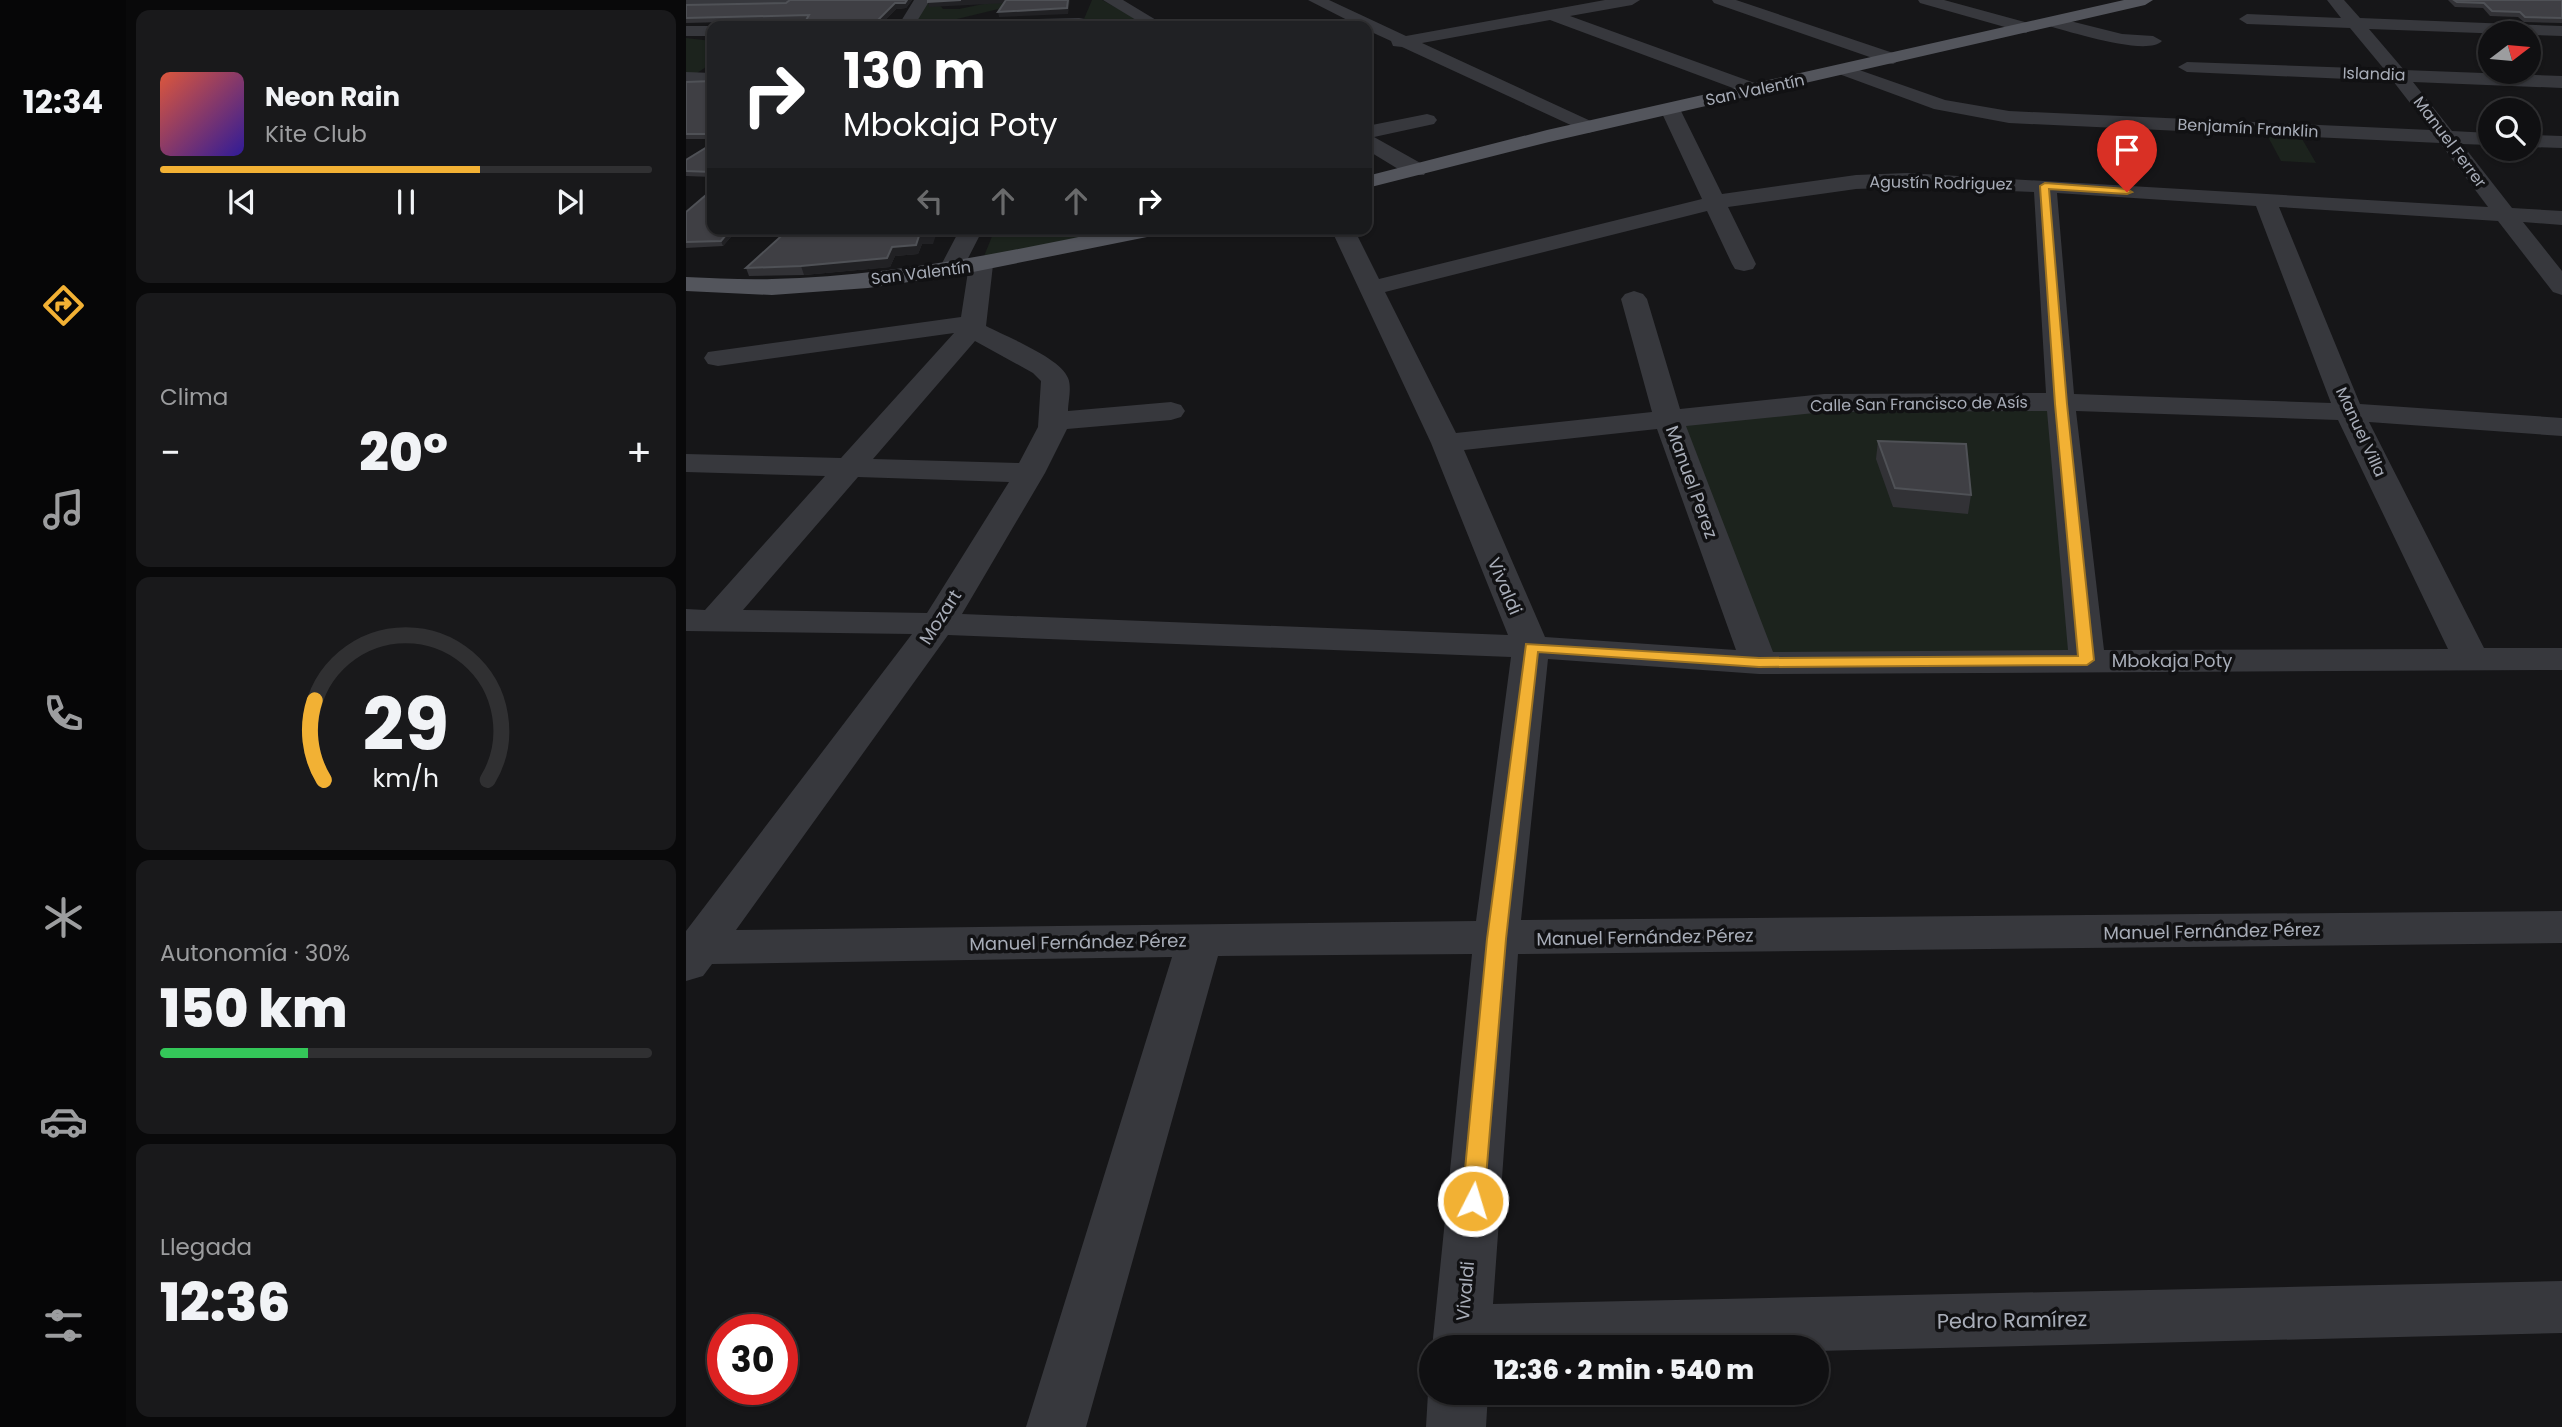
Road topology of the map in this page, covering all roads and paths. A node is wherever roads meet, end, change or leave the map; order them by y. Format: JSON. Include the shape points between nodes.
{"nodes":[{"id":1,"x":787,"y":0,"type":"edge"},
{"id":2,"x":922,"y":0,"type":"edge"},
{"id":3,"x":1111,"y":0,"type":"edge"},
{"id":4,"x":1317,"y":0,"type":"edge"},
{"id":5,"x":1514,"y":0,"type":"edge"},
{"id":6,"x":1632,"y":0,"type":"edge"},
{"id":7,"x":1720,"y":0,"type":"edge"},
{"id":8,"x":1926,"y":0,"type":"edge"},
{"id":9,"x":2335,"y":0,"type":"edge"},
{"id":10,"x":2137,"y":1,"type":"edge"},
{"id":11,"x":686,"y":3,"type":"edge"},
{"id":12,"x":2499,"y":8,"type":"edge"},
{"id":13,"x":1553,"y":15,"type":"junction"},
{"id":14,"x":2247,"y":19,"type":"dead end"},
{"id":15,"x":1080,"y":20,"type":"edge"},
{"id":16,"x":909,"y":21,"type":"edge"},
{"id":17,"x":1058,"y":21,"type":"edge"},
{"id":18,"x":1149,"y":21,"type":"edge"},
{"id":19,"x":1363,"y":21,"type":"edge"},
{"id":20,"x":2513,"y":21,"type":"edge"},
{"id":21,"x":2054,"y":22,"type":"junction"},
{"id":22,"x":2356,"y":24,"type":"junction"},
{"id":23,"x":1372,"y":25,"type":"edge"},
{"id":24,"x":2026,"y":28,"type":"junction"},
{"id":25,"x":2478,"y":28,"type":"edge"},
{"id":26,"x":2541,"y":30,"type":"edge"},
{"id":27,"x":707,"y":31,"type":"edge"},
{"id":28,"x":2562,"y":31,"type":"edge"},
{"id":29,"x":686,"y":32,"type":"edge"},
{"id":30,"x":1406,"y":41,"type":"junction"},
{"id":31,"x":2153,"y":41,"type":"dead end"},
{"id":32,"x":1380,"y":46,"type":"dead end"},
{"id":33,"x":1893,"y":59,"type":"junction"},
{"id":34,"x":2187,"y":66,"type":"dead end"},
{"id":35,"x":1845,"y":70,"type":"junction"},
{"id":36,"x":2399,"y":75,"type":"junction"},
{"id":37,"x":686,"y":78,"type":"edge"},
{"id":38,"x":707,"y":78,"type":"edge"},
{"id":39,"x":2562,"y":82,"type":"edge"},
{"id":40,"x":1756,"y":90,"type":"junction"},
{"id":41,"x":1670,"y":109,"type":"junction"},
{"id":42,"x":1427,"y":120,"type":"dead end"},
{"id":43,"x":1588,"y":127,"type":"junction"},
{"id":44,"x":1372,"y":131,"type":"edge"},
{"id":45,"x":2447,"y":137,"type":"junction"},
{"id":46,"x":2478,"y":138,"type":"edge"},
{"id":47,"x":2541,"y":141,"type":"edge"},
{"id":48,"x":2562,"y":142,"type":"edge"},
{"id":49,"x":1372,"y":144,"type":"edge"},
{"id":50,"x":1416,"y":170,"type":"junction"},
{"id":51,"x":1372,"y":181,"type":"edge"},
{"id":52,"x":2045,"y":186,"type":"junction"},
{"id":53,"x":2264,"y":201,"type":"junction"},
{"id":54,"x":1716,"y":202,"type":"junction"},
{"id":55,"x":2504,"y":215,"type":"junction"},
{"id":56,"x":2562,"y":218,"type":"edge"},
{"id":57,"x":969,"y":235,"type":"edge"},
{"id":58,"x":1124,"y":235,"type":"edge"},
{"id":59,"x":1345,"y":235,"type":"edge"},
{"id":60,"x":1744,"y":264,"type":"dead end"},
{"id":61,"x":981,"y":265,"type":"junction"},
{"id":62,"x":951,"y":270,"type":"junction"},
{"id":63,"x":686,"y":284,"type":"edge"},
{"id":64,"x":2562,"y":287,"type":"edge"},
{"id":65,"x":1373,"y":288,"type":"junction"},
{"id":66,"x":1633,"y":299,"type":"dead end"},
{"id":67,"x":972,"y":326,"type":"junction"},
{"id":68,"x":718,"y":358,"type":"dead end"},
{"id":69,"x":2061,"y":402,"type":"junction"},
{"id":70,"x":1171,"y":411,"type":"dead end"},
{"id":71,"x":2349,"y":412,"type":"junction"},
{"id":72,"x":1668,"y":418,"type":"junction"},
{"id":73,"x":1054,"y":421,"type":"junction"},
{"id":74,"x":2562,"y":427,"type":"edge"},
{"id":75,"x":1446,"y":443,"type":"junction"},
{"id":76,"x":686,"y":463,"type":"edge"},
{"id":77,"x":851,"y":466,"type":"junction"},
{"id":78,"x":1030,"y":473,"type":"junction"},
{"id":79,"x":700,"y":620,"type":"edge"},
{"id":80,"x":938,"y":624,"type":"junction"},
{"id":81,"x":1531,"y":647,"type":"junction"},
{"id":82,"x":2470,"y":657,"type":"junction"},
{"id":83,"x":2562,"y":659,"type":"edge"},
{"id":84,"x":2087,"y":660,"type":"junction"},
{"id":85,"x":1759,"y":663,"type":"junction"},
{"id":86,"x":2562,"y":927,"type":"edge"},
{"id":87,"x":1496,"y":939,"type":"junction"},
{"id":88,"x":1200,"y":940,"type":"junction"},
{"id":89,"x":690,"y":954,"type":"edge"},
{"id":90,"x":2562,"y":1307,"type":"edge"},
{"id":91,"x":1461,"y":1335,"type":"edge"},
{"id":92,"x":1628,"y":1335,"type":"edge"},
{"id":93,"x":1457,"y":1405,"type":"edge"},
{"id":94,"x":1056,"y":1427,"type":"edge"},
{"id":95,"x":1455,"y":1427,"type":"edge"}],
"edges":[{"from":1,"to":11,"type":"street"},
{"from":2,"to":16,"type":"street"},
{"from":3,"to":18,"type":"street"},
{"from":4,"to":19,"type":"street"},
{"from":5,"to":13,"type":"street"},
{"from":6,"to":13,"type":"street"},
{"from":7,"to":33,"type":"street"},
{"from":8,"to":24,"type":"street"},
{"from":9,"to":22,"type":"street","name":"Manuel Ferrer"},
{"from":10,"to":21,"type":"main road","name":"San Valentín"},
{"from":12,"to":20,"type":"street"},
{"from":13,"to":30,"type":"street"},
{"from":13,"to":40,"type":"street"},
{"from":14,"to":22,"type":"street"},
{"from":15,"to":17,"type":"street"},
{"from":21,"to":24,"type":"main road","name":"San Valentín"},
{"from":21,"to":31,"type":"street","via":[[2122,39]]},
{"from":22,"to":25,"type":"street"},
{"from":22,"to":36,"type":"street","name":"Manuel Ferrer"},
{"from":23,"to":30,"type":"street"},
{"from":24,"to":33,"type":"main road","name":"San Valentín"},
{"from":26,"to":28,"type":"street"},
{"from":27,"to":29,"type":"street"},
{"from":30,"to":32,"type":"street"},
{"from":30,"to":43,"type":"street"},
{"from":33,"to":35,"type":"main road","name":"San Valentín"},
{"from":34,"to":36,"type":"street","name":"Islandia"},
{"from":35,"to":40,"type":"main road","name":"San Valentín"},
{"from":35,"to":45,"type":"street","name":"Benjamín Franklin","via":[[1941,105],[2010,117]]},
{"from":36,"to":39,"type":"street","name":"Islandia"},
{"from":36,"to":45,"type":"street","name":"Manuel Ferrer"},
{"from":37,"to":38,"type":"street"},
{"from":40,"to":41,"type":"main road","name":"San Valentín"},
{"from":41,"to":43,"type":"main road","name":"San Valentín"},
{"from":41,"to":54,"type":"street"},
{"from":42,"to":44,"type":"street"},
{"from":43,"to":50,"type":"main road","name":"San Valentín"},
{"from":45,"to":46,"type":"street","name":"Benjamín Franklin"},
{"from":45,"to":55,"type":"street","name":"Manuel Ferrer"},
{"from":47,"to":48,"type":"street"},
{"from":49,"to":50,"type":"street"},
{"from":50,"to":51,"type":"main road","name":"San Valentín"},
{"from":52,"to":53,"type":"street","name":"Agustín Rodriguez"},
{"from":52,"to":54,"type":"street","name":"Agustín Rodriguez","via":[[1856,181]]},
{"from":52,"to":69,"type":"street"},
{"from":53,"to":55,"type":"street","name":"Agustín Rodriguez"},
{"from":53,"to":71,"type":"street","name":"Manuel Villa"},
{"from":54,"to":60,"type":"street"},
{"from":54,"to":65,"type":"street","name":"Agustín Rodriguez"},
{"from":55,"to":56,"type":"street","name":"Agustín Rodriguez"},
{"from":55,"to":64,"type":"street","name":"Manuel Ferrer"},
{"from":57,"to":62,"type":"street"},
{"from":58,"to":61,"type":"main road","name":"San Valentín"},
{"from":59,"to":65,"type":"street","name":"Vivaldi"},
{"from":61,"to":62,"type":"main road","name":"San Valentín"},
{"from":61,"to":67,"type":"street"},
{"from":62,"to":63,"type":"main road","name":"San Valentín","via":[[771,287]]},
{"from":65,"to":75,"type":"street","name":"Vivaldi"},
{"from":66,"to":72,"type":"street","name":"Manuel Perez"},
{"from":67,"to":68,"type":"street"},
{"from":67,"to":73,"type":"street","name":"Mozart","via":[[1043,367],[1055,379]]},
{"from":67,"to":77,"type":"street"},
{"from":69,"to":71,"type":"street","name":"Calle San Francisco de Asís"},
{"from":69,"to":72,"type":"street","name":"Calle San Francisco de Asís","via":[[1824,403]]},
{"from":69,"to":84,"type":"street"},
{"from":70,"to":73,"type":"street"},
{"from":71,"to":74,"type":"street","name":"Calle San Francisco de Asís"},
{"from":71,"to":82,"type":"street","name":"Manuel Villa"},
{"from":72,"to":75,"type":"street","name":"Calle San Francisco de Asís"},
{"from":72,"to":85,"type":"street","name":"Manuel Perez"},
{"from":73,"to":78,"type":"street","name":"Mozart"},
{"from":75,"to":81,"type":"street","name":"Vivaldi"},
{"from":76,"to":77,"type":"street"},
{"from":77,"to":78,"type":"street"},
{"from":77,"to":79,"type":"street"},
{"from":78,"to":80,"type":"street","name":"Mozart"},
{"from":79,"to":80,"type":"street","name":"Mbokaja Poty"},
{"from":80,"to":81,"type":"street","name":"Mbokaja Poty"},
{"from":80,"to":89,"type":"street","name":"Mozart"},
{"from":81,"to":85,"type":"street","name":"Mbokaja Poty"},
{"from":81,"to":87,"type":"street","name":"Vivaldi"},
{"from":82,"to":83,"type":"street","name":"Mbokaja Poty"},
{"from":82,"to":84,"type":"street","name":"Mbokaja Poty"},
{"from":84,"to":85,"type":"street","name":"Mbokaja Poty"},
{"from":86,"to":87,"type":"street","name":"Manuel Fernández Pérez"},
{"from":87,"to":88,"type":"street","name":"Manuel Fernández Pérez"},
{"from":87,"to":91,"type":"street","name":"Vivaldi"},
{"from":88,"to":89,"type":"street","name":"Manuel Fernández Pérez"},
{"from":88,"to":94,"type":"street"},
{"from":90,"to":92,"type":"street","name":"Pedro Ramírez"},
{"from":93,"to":95,"type":"street"}]}
